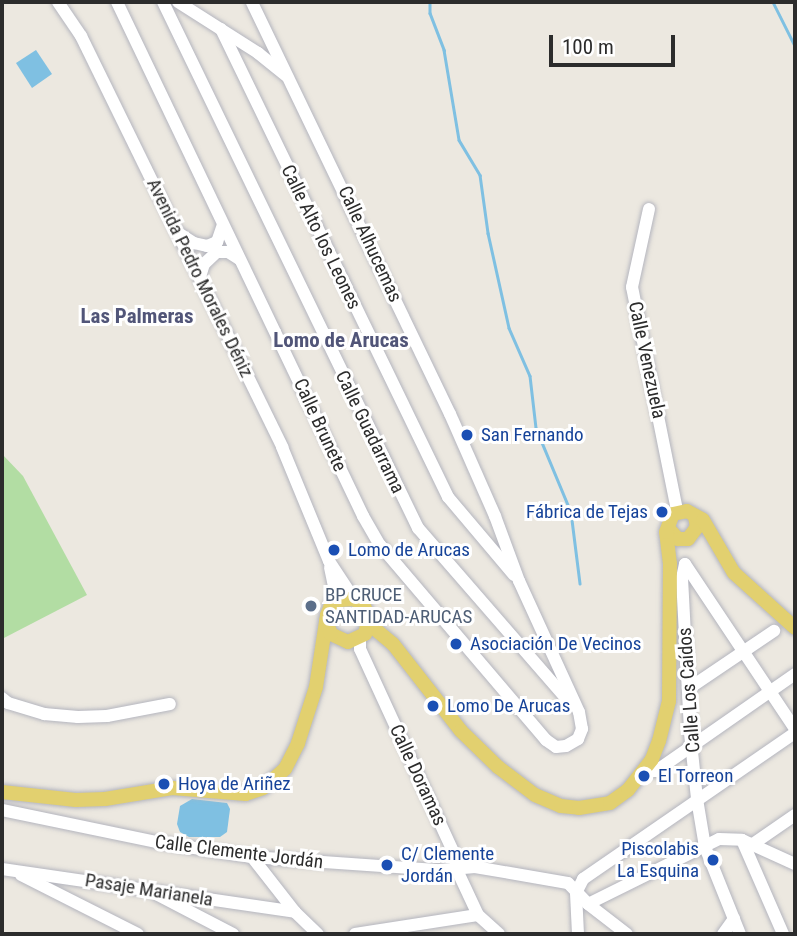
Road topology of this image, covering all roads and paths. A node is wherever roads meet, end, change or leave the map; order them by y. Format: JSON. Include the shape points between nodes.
{"nodes":[{"id":1,"x":58,"y":2,"type":"edge"},
{"id":2,"x":117,"y":2,"type":"edge"},
{"id":3,"x":163,"y":2,"type":"edge"},
{"id":4,"x":178,"y":2,"type":"edge"},
{"id":5,"x":252,"y":2,"type":"edge"},
{"id":6,"x":221,"y":29,"type":"junction"},
{"id":7,"x":289,"y":78,"type":"junction"},
{"id":8,"x":649,"y":209,"type":"dead end"},
{"id":9,"x":223,"y":225,"type":"junction"},
{"id":10,"x":177,"y":232,"type":"junction"},
{"id":11,"x":240,"y":259,"type":"junction"},
{"id":12,"x":200,"y":277,"type":"junction"},
{"id":13,"x":677,"y":511,"type":"junction"},
{"id":14,"x":695,"y":517,"type":"junction"},
{"id":15,"x":668,"y":528,"type":"junction"},
{"id":16,"x":690,"y":537,"type":"junction"},
{"id":17,"x":720,"y":550,"type":"junction"},
{"id":18,"x":329,"y":561,"type":"junction"},
{"id":19,"x":678,"y":564,"type":"junction"},
{"id":20,"x":519,"y":581,"type":"junction"},
{"id":21,"x":354,"y":599,"type":"junction"},
{"id":22,"x":326,"y":618,"type":"junction"},
{"id":23,"x":795,"y":628,"type":"edge"},
{"id":24,"x":774,"y":631,"type":"dead end"},
{"id":25,"x":357,"y":638,"type":"junction"},
{"id":26,"x":548,"y":643,"type":"junction"},
{"id":27,"x":744,"y":651,"type":"junction"},
{"id":28,"x":527,"y":655,"type":"junction"},
{"id":29,"x":320,"y":662,"type":"junction"},
{"id":30,"x":795,"y":674,"type":"edge"},
{"id":31,"x":688,"y":689,"type":"junction"},
{"id":32,"x":769,"y":692,"type":"junction"},
{"id":33,"x":2,"y":698,"type":"edge"},
{"id":34,"x":170,"y":704,"type":"dead end"},
{"id":35,"x":579,"y":712,"type":"junction"},
{"id":36,"x":795,"y":731,"type":"edge"},
{"id":37,"x":578,"y":738,"type":"joint"},
{"id":38,"x":691,"y":745,"type":"junction"},
{"id":39,"x":644,"y":771,"type":"junction"},
{"id":40,"x":5,"y":793,"type":"edge"},
{"id":41,"x":25,"y":796,"type":"junction"},
{"id":42,"x":697,"y":799,"type":"junction"},
{"id":43,"x":4,"y":810,"type":"edge"},
{"id":44,"x":23,"y":813,"type":"junction"},
{"id":45,"x":795,"y":815,"type":"edge"},
{"id":46,"x":748,"y":842,"type":"junction"},
{"id":47,"x":705,"y":847,"type":"junction"},
{"id":48,"x":252,"y":857,"type":"junction"},
{"id":49,"x":795,"y":864,"type":"edge"},
{"id":50,"x":7,"y":870,"type":"edge"},
{"id":51,"x":457,"y":870,"type":"junction"},
{"id":52,"x":150,"y":891,"type":"junction"},
{"id":53,"x":576,"y":894,"type":"junction"},
{"id":54,"x":588,"y":904,"type":"junction"},
{"id":55,"x":295,"y":912,"type":"junction"},
{"id":56,"x":478,"y":915,"type":"junction"},
{"id":57,"x":734,"y":919,"type":"junction"},
{"id":58,"x":394,"y":931,"type":"edge"},
{"id":59,"x":138,"y":934,"type":"edge"},
{"id":60,"x":233,"y":934,"type":"edge"},
{"id":61,"x":318,"y":934,"type":"edge"},
{"id":62,"x":355,"y":934,"type":"edge"},
{"id":63,"x":499,"y":934,"type":"edge"},
{"id":64,"x":578,"y":934,"type":"edge"},
{"id":65,"x":627,"y":934,"type":"edge"},
{"id":66,"x":723,"y":934,"type":"edge"},
{"id":67,"x":740,"y":934,"type":"edge"},
{"id":68,"x":783,"y":934,"type":"edge"}],
"edges":[{"from":1,"to":10,"type":"street","name":"Avenida Pedro Morales Déniz","via":[[81,36]]},
{"from":2,"to":9,"type":"street","name":"Calle Brunete"},
{"from":3,"to":28,"type":"street","name":"Calle Guadarrama","via":[[405,506],[418,528]]},
{"from":4,"to":6,"type":"street"},
{"from":5,"to":7,"type":"street","name":"Calle Alhucemas"},
{"from":6,"to":7,"type":"street"},
{"from":6,"to":20,"type":"street","name":"Calle Alto los Leones","via":[[448,497]]},
{"from":7,"to":20,"type":"street","name":"Calle Alhucemas","via":[[450,414]]},
{"from":8,"to":13,"type":"street","name":"Calle Venezuela","via":[[632,288]]},
{"from":9,"to":10,"type":"street","via":[[217,242],[207,246]]},
{"from":9,"to":11,"type":"street","name":"Calle Brunete"},
{"from":10,"to":12,"type":"street","name":"Avenida Pedro Morales Déniz"},
{"from":11,"to":12,"type":"street","via":[[217,252],[204,264]]},
{"from":11,"to":37,"type":"street","name":"Calle Brunete","via":[[380,545],[546,740],[556,747]]},
{"from":12,"to":18,"type":"street","name":"Avenida Pedro Morales Déniz","via":[[282,447]]},
{"from":13,"to":14,"type":"main road"},
{"from":13,"to":15,"type":"main road"},
{"from":14,"to":16,"type":"main road","via":[[697,527]]},
{"from":14,"to":17,"type":"main road","via":[[703,520]]},
{"from":15,"to":16,"type":"main road","via":[[678,539]]},
{"from":15,"to":19,"type":"main road"},
{"from":16,"to":17,"type":"main road","via":[[709,540]]},
{"from":16,"to":19,"type":"main road"},
{"from":17,"to":23,"type":"main road","via":[[747,587]]},
{"from":18,"to":21,"type":"street"},
{"from":18,"to":22,"type":"street","via":[[335,591]]},
{"from":19,"to":27,"type":"street"},
{"from":19,"to":31,"type":"street","name":"Calle Los Caídos"},
{"from":19,"to":39,"type":"main road","via":[[669,701],[659,741]]},
{"from":20,"to":26,"type":"street","name":"Calle Alhucemas"},
{"from":21,"to":22,"type":"main road","via":[[337,601]]},
{"from":21,"to":25,"type":"main road","via":[[365,606]]},
{"from":22,"to":25,"type":"main road","via":[[331,634]]},
{"from":22,"to":29,"type":"main road"},
{"from":24,"to":27,"type":"street"},
{"from":25,"to":29,"type":"main road","via":[[330,647]]},
{"from":25,"to":39,"type":"main road","via":[[385,636],[461,731],[535,795],[561,806],[598,806],[619,797]]},
{"from":25,"to":51,"type":"street","name":"Calle Doramas","via":[[455,856]]},
{"from":26,"to":28,"type":"street","via":[[538,656]]},
{"from":26,"to":35,"type":"street","name":"Calle Alhucemas"},
{"from":27,"to":31,"type":"street"},
{"from":27,"to":32,"type":"street"},
{"from":28,"to":35,"type":"street","name":"Calle Guadarrama"},
{"from":29,"to":41,"type":"main road","via":[[298,743],[285,769],[263,788],[246,794],[172,788],[95,800]]},
{"from":30,"to":32,"type":"street"},
{"from":31,"to":38,"type":"street","name":"Calle Los Caídos"},
{"from":32,"to":36,"type":"street"},
{"from":32,"to":38,"type":"street"},
{"from":33,"to":34,"type":"street","via":[[44,714],[78,717]]},
{"from":35,"to":37,"type":"street","name":"Calle Alhucemas","via":[[582,729]]},
{"from":36,"to":42,"type":"street"},
{"from":38,"to":39,"type":"street","via":[[656,771]]},
{"from":38,"to":42,"type":"street","name":"Calle Los Caídos"},
{"from":40,"to":41,"type":"main road"},
{"from":40,"to":43,"type":"street"},
{"from":41,"to":44,"type":"street"},
{"from":42,"to":47,"type":"street","name":"Calle Los Caídos"},
{"from":42,"to":53,"type":"street","via":[[583,879]]},
{"from":43,"to":44,"type":"street","name":"Calle Clemente Jordán"},
{"from":44,"to":48,"type":"street","name":"Calle Clemente Jordán"},
{"from":45,"to":46,"type":"street"},
{"from":46,"to":47,"type":"street","via":[[719,839]]},
{"from":46,"to":49,"type":"street"},
{"from":46,"to":68,"type":"street"},
{"from":47,"to":54,"type":"street"},
{"from":47,"to":57,"type":"street","name":"Calle Los Caídos"},
{"from":48,"to":51,"type":"street","name":"Calle Clemente Jordán"},
{"from":48,"to":55,"type":"street"},
{"from":50,"to":52,"type":"street","name":"Pasaje Marianela"},
{"from":50,"to":59,"type":"street"},
{"from":51,"to":53,"type":"street","name":"Calle Clemente Jordán","via":[[475,867],[568,883]]},
{"from":51,"to":56,"type":"street","name":"Calle Doramas"},
{"from":52,"to":55,"type":"street","name":"Pasaje Marianela"},
{"from":52,"to":60,"type":"street"},
{"from":53,"to":54,"type":"street","name":"Calle Clemente Jordán"},
{"from":53,"to":64,"type":"street"},
{"from":54,"to":65,"type":"street","name":"Calle Clemente Jordán"},
{"from":55,"to":61,"type":"street"},
{"from":56,"to":58,"type":"street"},
{"from":56,"to":63,"type":"street","name":"Calle Doramas"},
{"from":57,"to":66,"type":"street"},
{"from":57,"to":67,"type":"street","name":"Calle Los Caídos"},
{"from":58,"to":62,"type":"street"}]}
